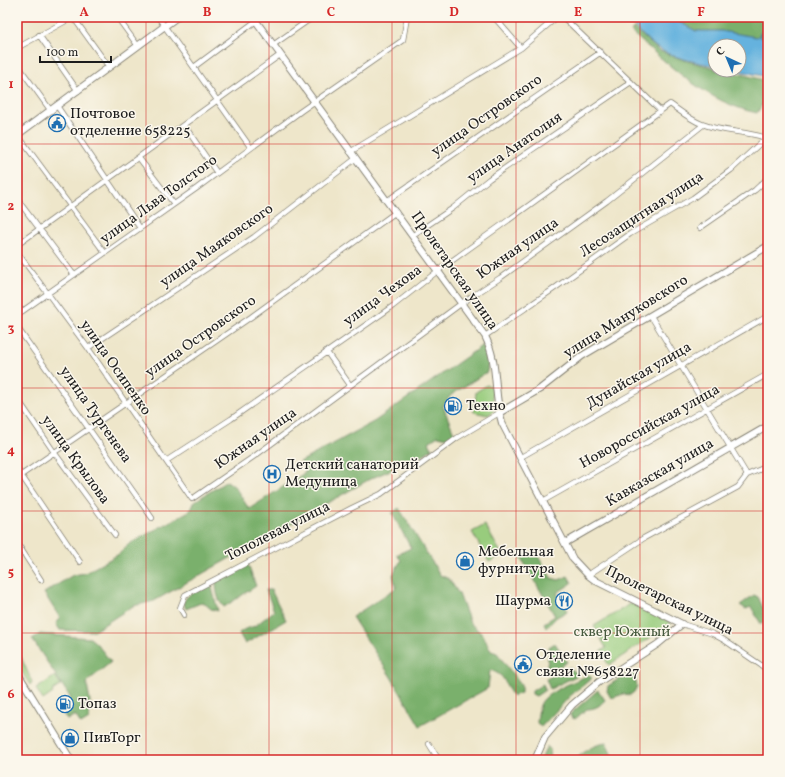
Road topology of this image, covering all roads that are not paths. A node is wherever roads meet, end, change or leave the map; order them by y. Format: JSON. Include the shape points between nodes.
{"nodes":[{"id":1,"x":73,"y":17,"type":"edge"},
{"id":2,"x":117,"y":17,"type":"edge"},
{"id":3,"x":158,"y":17,"type":"edge"},
{"id":4,"x":177,"y":17,"type":"edge"},
{"id":5,"x":313,"y":17,"type":"edge"},
{"id":6,"x":407,"y":17,"type":"edge"},
{"id":7,"x":494,"y":17,"type":"edge"},
{"id":8,"x":557,"y":17,"type":"edge"},
{"id":9,"x":564,"y":17,"type":"edge"},
{"id":10,"x":255,"y":19,"type":"edge"},
{"id":11,"x":164,"y":26,"type":"junction"},
{"id":12,"x":39,"y":35,"type":"junction"},
{"id":13,"x":273,"y":45,"type":"junction"},
{"id":14,"x":138,"y":46,"type":"junction"},
{"id":15,"x":17,"y":48,"type":"edge"},
{"id":16,"x":521,"y":48,"type":"junction"},
{"id":17,"x":601,"y":52,"type":"junction"},
{"id":18,"x":280,"y":55,"type":"junction"},
{"id":19,"x":17,"y":64,"type":"edge"},
{"id":20,"x":109,"y":67,"type":"junction"},
{"id":21,"x":194,"y":67,"type":"junction"},
{"id":22,"x":631,"y":82,"type":"junction"},
{"id":23,"x":78,"y":91,"type":"junction"},
{"id":24,"x":218,"y":101,"type":"junction"},
{"id":25,"x":314,"y":103,"type":"junction"},
{"id":26,"x":57,"y":106,"type":"junction"},
{"id":27,"x":660,"y":110,"type":"junction"},
{"id":28,"x":51,"y":111,"type":"junction"},
{"id":29,"x":184,"y":125,"type":"junction"},
{"id":30,"x":703,"y":125,"type":"junction"},
{"id":31,"x":17,"y":135,"type":"edge"},
{"id":32,"x":768,"y":136,"type":"edge"},
{"id":33,"x":251,"y":148,"type":"junction"},
{"id":34,"x":350,"y":152,"type":"junction"},
{"id":35,"x":139,"y":158,"type":"junction"},
{"id":36,"x":355,"y":158,"type":"junction"},
{"id":37,"x":218,"y":173,"type":"junction"},
{"id":38,"x":768,"y":178,"type":"edge"},
{"id":39,"x":108,"y":180,"type":"junction"},
{"id":40,"x":17,"y":199,"type":"edge"},
{"id":41,"x":388,"y":200,"type":"junction"},
{"id":42,"x":174,"y":204,"type":"junction"},
{"id":43,"x":70,"y":207,"type":"junction"},
{"id":44,"x":396,"y":212,"type":"junction"},
{"id":45,"x":140,"y":228,"type":"junction"},
{"id":46,"x":700,"y":228,"type":"dead end"},
{"id":47,"x":39,"y":229,"type":"junction"},
{"id":48,"x":413,"y":234,"type":"junction"},
{"id":49,"x":17,"y":245,"type":"edge"},
{"id":50,"x":768,"y":246,"type":"edge"},
{"id":51,"x":17,"y":252,"type":"edge"},
{"id":52,"x":105,"y":253,"type":"junction"},
{"id":53,"x":439,"y":270,"type":"junction"},
{"id":54,"x":74,"y":276,"type":"junction"},
{"id":55,"x":48,"y":294,"type":"junction"},
{"id":56,"x":462,"y":303,"type":"junction"},
{"id":57,"x":17,"y":315,"type":"edge"},
{"id":58,"x":651,"y":316,"type":"junction"},
{"id":59,"x":768,"y":316,"type":"edge"},
{"id":60,"x":17,"y":328,"type":"edge"},
{"id":61,"x":485,"y":336,"type":"junction"},
{"id":62,"x":88,"y":348,"type":"junction"},
{"id":63,"x":326,"y":351,"type":"junction"},
{"id":64,"x":682,"y":366,"type":"junction"},
{"id":65,"x":768,"y":374,"type":"edge"},
{"id":66,"x":350,"y":385,"type":"junction"},
{"id":67,"x":17,"y":398,"type":"edge"},
{"id":68,"x":125,"y":404,"type":"junction"},
{"id":69,"x":707,"y":409,"type":"junction"},
{"id":70,"x":499,"y":413,"type":"junction"},
{"id":71,"x":768,"y":426,"type":"edge"},
{"id":72,"x":89,"y":428,"type":"junction"},
{"id":73,"x":730,"y":447,"type":"junction"},
{"id":74,"x":54,"y":452,"type":"junction"},
{"id":75,"x":521,"y":457,"type":"junction"},
{"id":76,"x":166,"y":461,"type":"junction"},
{"id":77,"x":768,"y":466,"type":"edge"},
{"id":78,"x":17,"y":469,"type":"edge"},
{"id":79,"x":747,"y":475,"type":"junction"},
{"id":80,"x":19,"y":477,"type":"edge"},
{"id":81,"x":192,"y":499,"type":"joint"},
{"id":82,"x":544,"y":501,"type":"junction"},
{"id":83,"x":152,"y":518,"type":"dead end"},
{"id":84,"x":115,"y":535,"type":"dead end"},
{"id":85,"x":17,"y":543,"type":"edge"},
{"id":86,"x":565,"y":543,"type":"junction"},
{"id":87,"x":80,"y":562,"type":"dead end"},
{"id":88,"x":588,"y":575,"type":"junction"},
{"id":89,"x":41,"y":580,"type":"dead end"},
{"id":90,"x":184,"y":615,"type":"dead end"},
{"id":91,"x":682,"y":624,"type":"junction"},
{"id":92,"x":768,"y":670,"type":"edge"},
{"id":93,"x":17,"y":672,"type":"edge"},
{"id":94,"x":428,"y":744,"type":"dead end"},
{"id":95,"x":71,"y":760,"type":"edge"},
{"id":96,"x":439,"y":760,"type":"edge"},
{"id":97,"x":535,"y":760,"type":"edge"}],
"edges":[{"from":1,"to":12,"type":"street"},
{"from":1,"to":20,"type":"street"},
{"from":2,"to":14,"type":"street"},
{"from":3,"to":11,"type":"street"},
{"from":4,"to":11,"type":"street"},
{"from":5,"to":13,"type":"street"},
{"from":6,"to":25,"type":"street","name":"улица Льва Толстого","via":[[403,40]]},
{"from":7,"to":16,"type":"street"},
{"from":8,"to":16,"type":"street"},
{"from":9,"to":17,"type":"street"},
{"from":10,"to":13,"type":"street","name":"Пролетарская улица"},
{"from":10,"to":21,"type":"street"},
{"from":11,"to":14,"type":"street"},
{"from":11,"to":21,"type":"street"},
{"from":12,"to":15,"type":"street"},
{"from":12,"to":23,"type":"street"},
{"from":13,"to":18,"type":"street","name":"Пролетарская улица"},
{"from":14,"to":20,"type":"street"},
{"from":16,"to":34,"type":"street"},
{"from":17,"to":22,"type":"street"},
{"from":17,"to":41,"type":"street","name":"улица Островского"},
{"from":18,"to":24,"type":"street"},
{"from":18,"to":25,"type":"street","name":"Пролетарская улица"},
{"from":19,"to":28,"type":"street"},
{"from":20,"to":23,"type":"street"},
{"from":21,"to":24,"type":"street"},
{"from":22,"to":27,"type":"street"},
{"from":22,"to":48,"type":"street","name":"улица Анатолия"},
{"from":23,"to":26,"type":"street"},
{"from":24,"to":29,"type":"street"},
{"from":24,"to":33,"type":"street"},
{"from":25,"to":33,"type":"street","name":"улица Льва Толстого"},
{"from":25,"to":34,"type":"street","name":"Пролетарская улица"},
{"from":26,"to":28,"type":"street"},
{"from":26,"to":39,"type":"street"},
{"from":27,"to":30,"type":"street","name":"улица Чехова","via":[[670,104]]},
{"from":27,"to":53,"type":"street","name":"улица Чехова"},
{"from":28,"to":31,"type":"street"},
{"from":29,"to":35,"type":"street"},
{"from":29,"to":37,"type":"street"},
{"from":30,"to":32,"type":"street","via":[[744,134]]},
{"from":30,"to":56,"type":"street","name":"Южная улица","via":[[600,205]]},
{"from":31,"to":43,"type":"street"},
{"from":32,"to":61,"type":"street","name":"Лесозащитная улица","via":[[731,170],[693,198],[630,234]]},
{"from":33,"to":37,"type":"street","name":"улица Льва Толстого"},
{"from":34,"to":36,"type":"street","name":"Пролетарская улица"},
{"from":35,"to":39,"type":"street"},
{"from":35,"to":42,"type":"street"},
{"from":36,"to":41,"type":"street","name":"Пролетарская улица"},
{"from":36,"to":62,"type":"street","name":"улица Маяковского","via":[[254,237]]},
{"from":37,"to":42,"type":"street","name":"улица Льва Толстого"},
{"from":38,"to":46,"type":"street"},
{"from":39,"to":43,"type":"street"},
{"from":39,"to":45,"type":"street"},
{"from":40,"to":47,"type":"street"},
{"from":41,"to":44,"type":"street","name":"Пролетарская улица"},
{"from":42,"to":45,"type":"street","name":"улица Льва Толстого"},
{"from":43,"to":47,"type":"street"},
{"from":43,"to":52,"type":"street"},
{"from":44,"to":48,"type":"street","name":"Пролетарская улица"},
{"from":44,"to":68,"type":"street","name":"улица Островского","via":[[251,318]]},
{"from":45,"to":52,"type":"street","name":"улица Льва Толстого"},
{"from":47,"to":49,"type":"street"},
{"from":47,"to":54,"type":"street"},
{"from":48,"to":53,"type":"street","name":"Пролетарская улица"},
{"from":50,"to":58,"type":"street","name":"улица Мануковского"},
{"from":51,"to":55,"type":"street","name":"улица Осипенко"},
{"from":52,"to":54,"type":"street","name":"улица Льва Толстого"},
{"from":53,"to":56,"type":"street","name":"Пролетарская улица"},
{"from":53,"to":63,"type":"street","name":"улица Чехова","via":[[393,306]]},
{"from":54,"to":55,"type":"street","name":"улица Льва Толстого"},
{"from":55,"to":57,"type":"street","name":"улица Льва Толстого"},
{"from":55,"to":62,"type":"street","name":"улица Осипенко"},
{"from":56,"to":61,"type":"street","name":"Пролетарская улица"},
{"from":56,"to":66,"type":"street","name":"Южная улица"},
{"from":58,"to":64,"type":"street"},
{"from":58,"to":70,"type":"street","name":"улица Мануковского","via":[[582,356],[540,389]]},
{"from":59,"to":64,"type":"street","name":"Дунайская улица"},
{"from":60,"to":72,"type":"street","name":"улица Тургенева"},
{"from":61,"to":70,"type":"street","name":"Пролетарская улица","via":[[494,358]]},
{"from":62,"to":68,"type":"street","name":"улица Осипенко"},
{"from":63,"to":66,"type":"street"},
{"from":63,"to":76,"type":"street","name":"улица Чехова","via":[[231,419]]},
{"from":64,"to":69,"type":"street"},
{"from":64,"to":75,"type":"street","name":"Дунайская улица"},
{"from":65,"to":69,"type":"street","name":"Новороссийская улица"},
{"from":66,"to":81,"type":"street","name":"Южная улица"},
{"from":67,"to":74,"type":"street","name":"улица Крылова"},
{"from":68,"to":72,"type":"street","name":"улица Островского"},
{"from":68,"to":76,"type":"street","name":"улица Осипенко"},
{"from":69,"to":73,"type":"street"},
{"from":69,"to":82,"type":"street","name":"Новороссийская улица"},
{"from":70,"to":75,"type":"street","name":"Пролетарская улица","via":[[502,424]]},
{"from":70,"to":90,"type":"street","name":"Тополевая улица","via":[[457,438],[381,494],[185,595],[180,603]]},
{"from":71,"to":73,"type":"street","name":"Кавказская улица"},
{"from":72,"to":74,"type":"street","name":"улица Островского"},
{"from":72,"to":83,"type":"street","name":"улица Тургенева"},
{"from":73,"to":79,"type":"street"},
{"from":73,"to":86,"type":"street","name":"Кавказская улица"},
{"from":74,"to":80,"type":"street","name":"улица Островского"},
{"from":74,"to":84,"type":"street","name":"улица Крылова"},
{"from":75,"to":82,"type":"street","name":"Пролетарская улица"},
{"from":76,"to":81,"type":"street","name":"улица Осипенко"},
{"from":77,"to":79,"type":"street"},
{"from":78,"to":80,"type":"street"},
{"from":79,"to":88,"type":"street","via":[[738,487],[644,538]]},
{"from":80,"to":87,"type":"street"},
{"from":82,"to":86,"type":"street","name":"Пролетарская улица"},
{"from":85,"to":89,"type":"street"},
{"from":86,"to":88,"type":"street","name":"Пролетарская улица","via":[[573,559]]},
{"from":88,"to":91,"type":"street","name":"Пролетарская улица"},
{"from":91,"to":92,"type":"street","name":"Пролетарская улица","via":[[713,634]]},
{"from":91,"to":97,"type":"street","via":[[658,644],[599,682],[572,705],[545,737]]},
{"from":93,"to":95,"type":"street"},
{"from":94,"to":96,"type":"street"}]}
